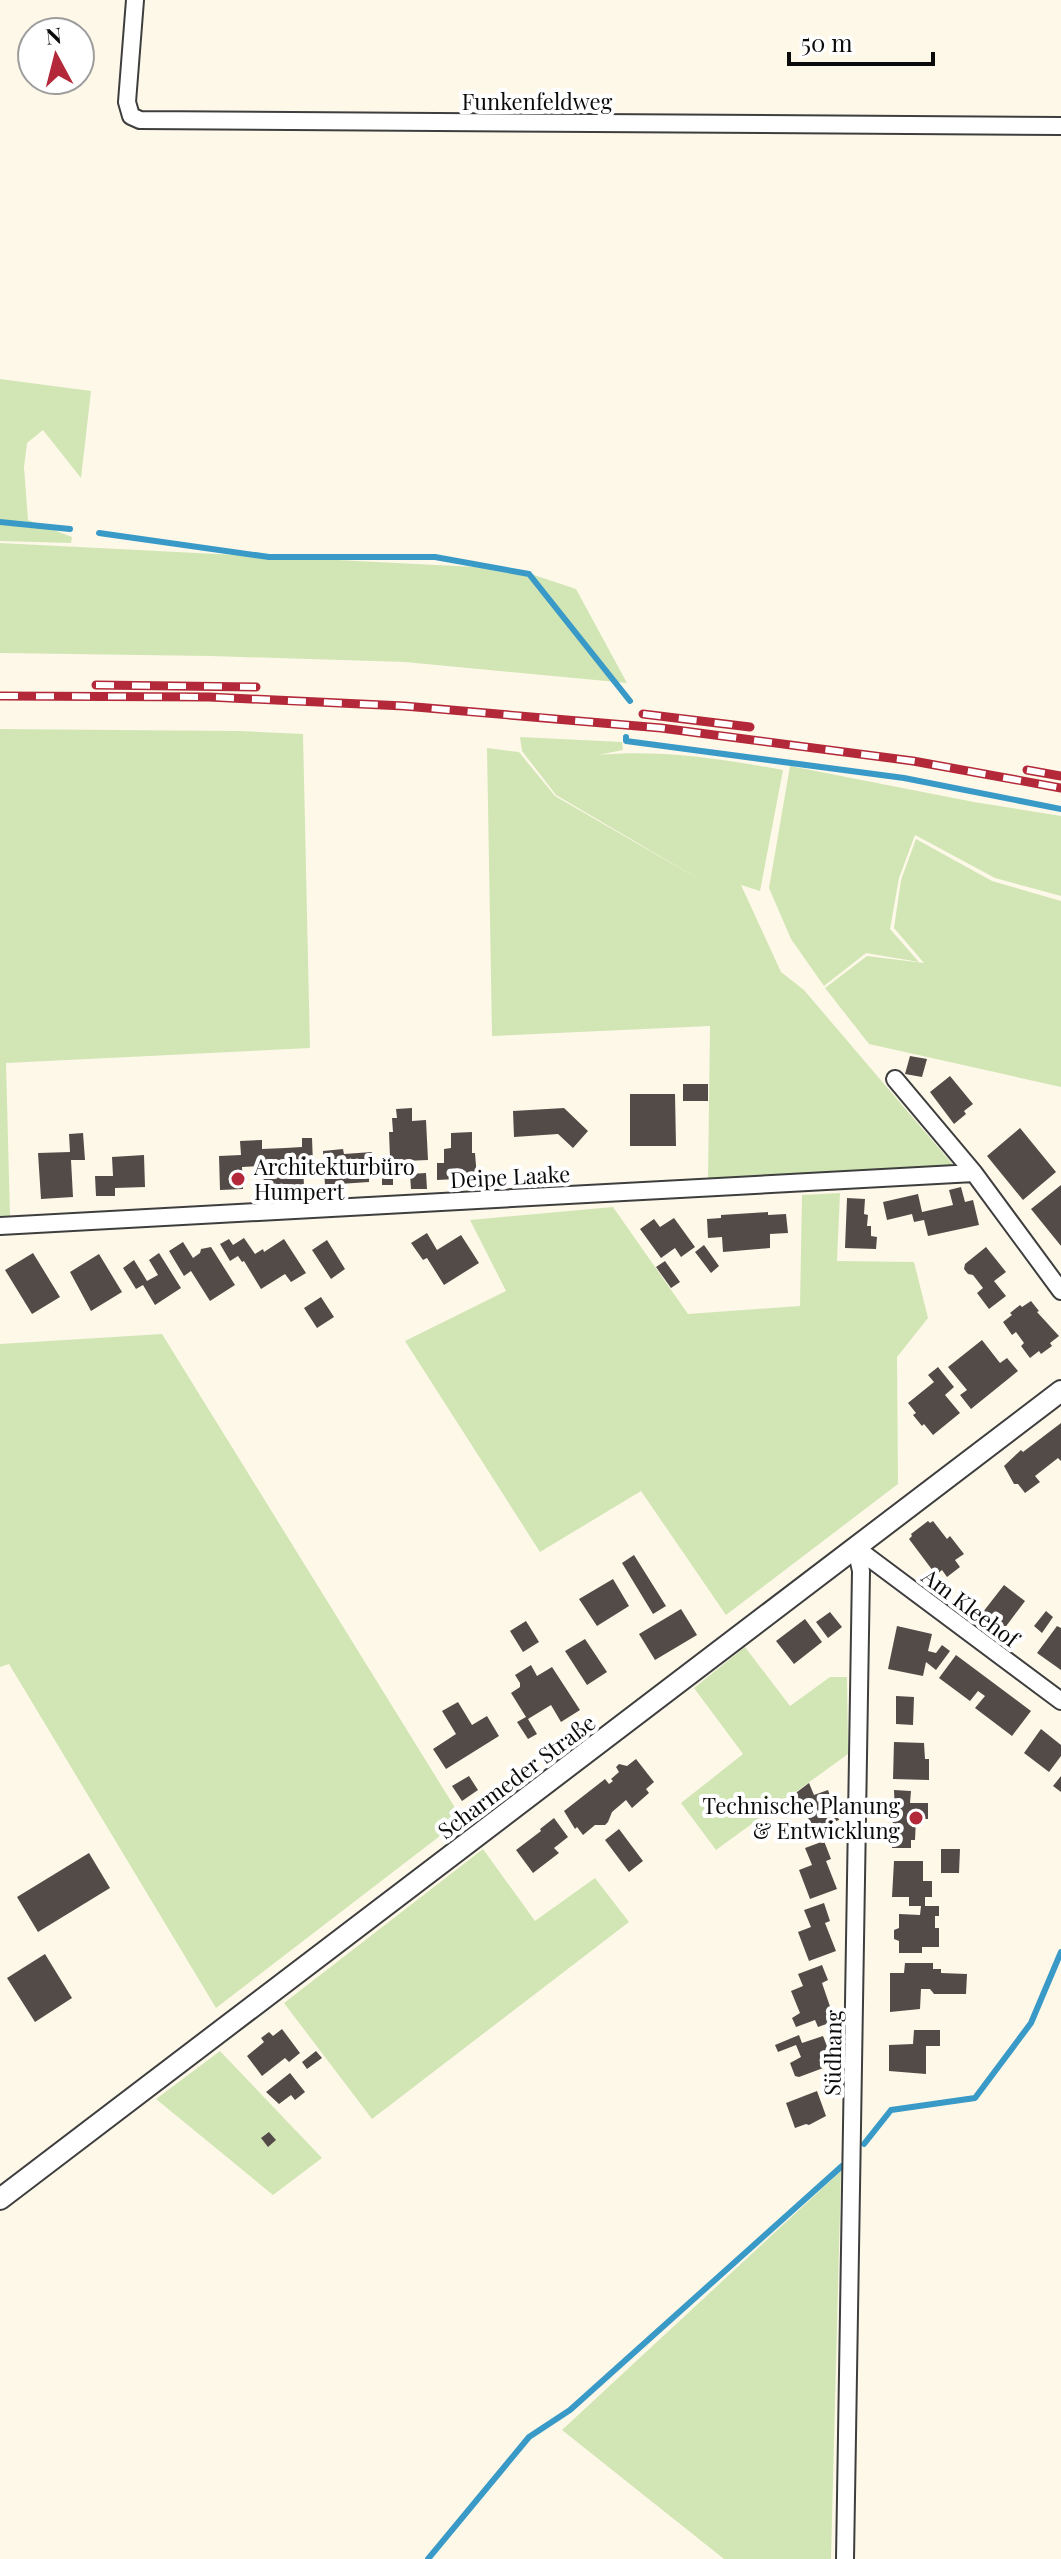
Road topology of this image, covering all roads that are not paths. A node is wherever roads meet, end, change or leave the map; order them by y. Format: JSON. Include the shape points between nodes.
{"nodes":[{"id":1,"x":135,"y":0,"type":"edge"},
{"id":2,"x":1061,"y":126,"type":"edge"},
{"id":3,"x":895,"y":1079,"type":"dead end"},
{"id":4,"x":974,"y":1173,"type":"junction"},
{"id":5,"x":0,"y":1226,"type":"edge"},
{"id":6,"x":1061,"y":1291,"type":"edge"},
{"id":7,"x":1061,"y":1391,"type":"edge"},
{"id":8,"x":856,"y":1548,"type":"junction"},
{"id":9,"x":1061,"y":1701,"type":"edge"},
{"id":10,"x":0,"y":2199,"type":"edge"},
{"id":11,"x":845,"y":2559,"type":"edge"}],
"edges":[{"from":1,"to":2,"type":"street","name":"Funkenfeldweg","via":[[127,102],[131,116],[140,120]]},
{"from":3,"to":4,"type":"street"},
{"from":4,"to":5,"type":"street","name":"Deipe Laake"},
{"from":4,"to":6,"type":"street"},
{"from":7,"to":8,"type":"street","name":"Scharmeder Straße"},
{"from":8,"to":9,"type":"street","name":"Am Kleehof"},
{"from":8,"to":10,"type":"street","name":"Scharmeder Straße"},
{"from":8,"to":11,"type":"street","name":"Südhang","via":[[861,1571]]}]}
